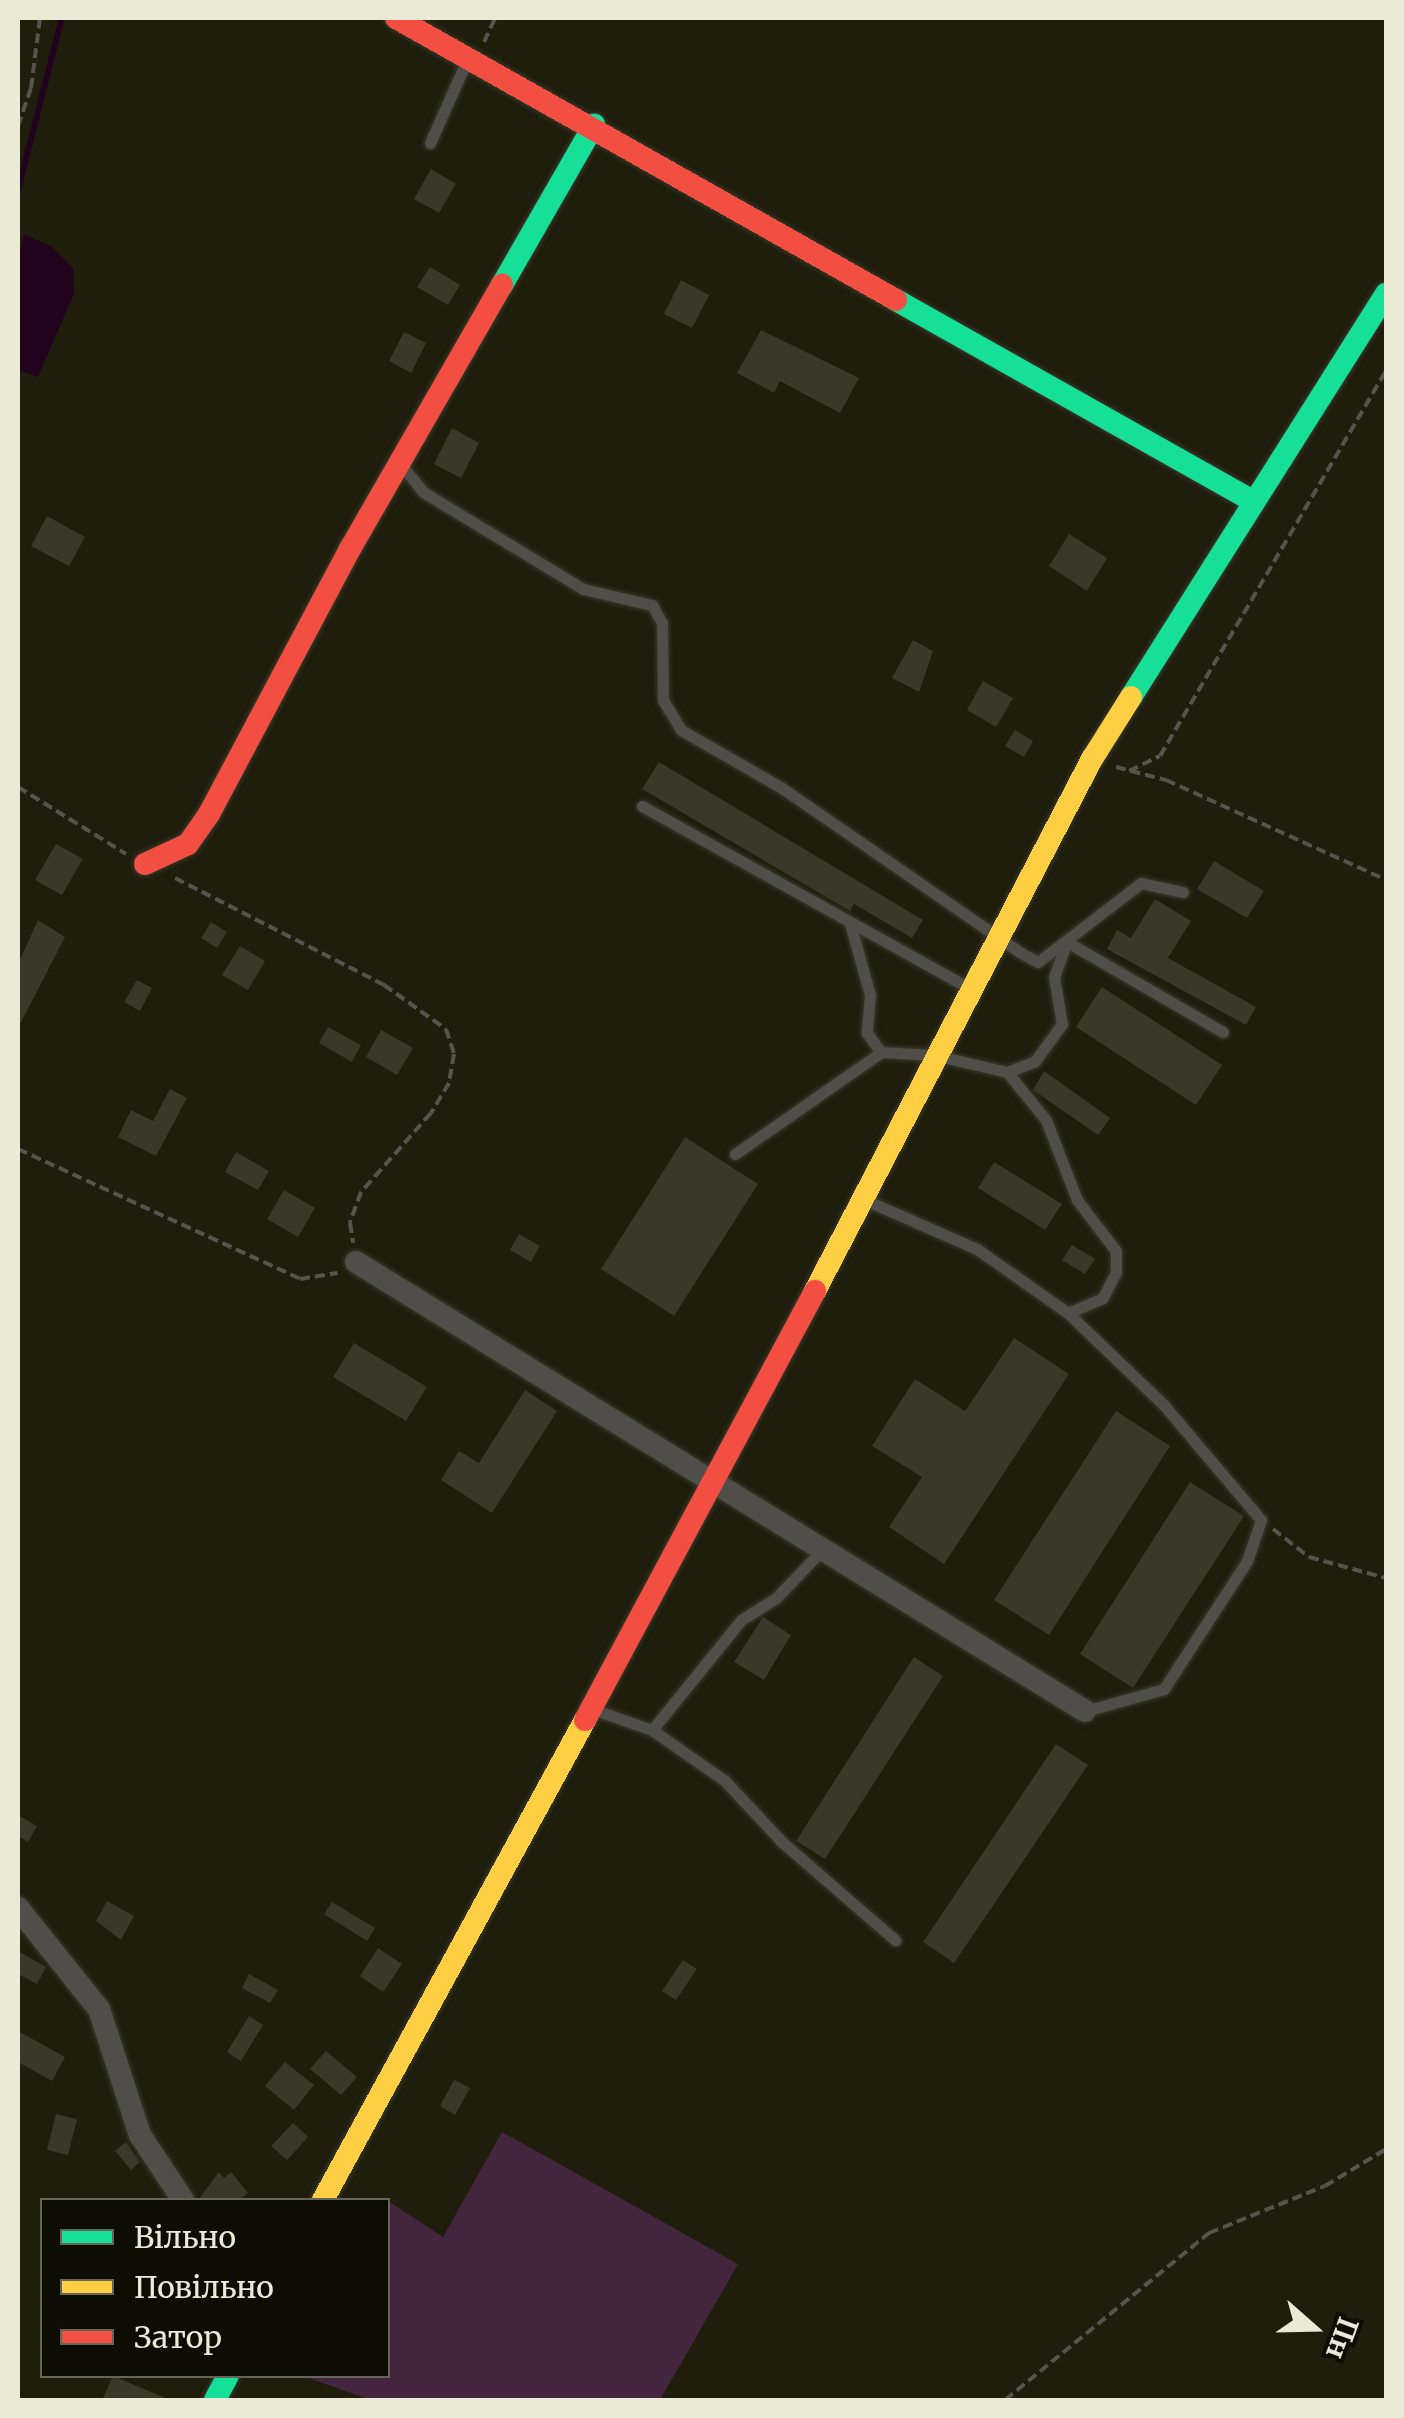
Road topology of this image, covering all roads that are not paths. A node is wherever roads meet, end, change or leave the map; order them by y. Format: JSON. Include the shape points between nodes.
{"nodes":[{"id":1,"x":396,"y":18,"type":"edge"},
{"id":2,"x":468,"y":56,"type":"junction"},
{"id":3,"x":594,"y":126,"type":"junction"},
{"id":4,"x":430,"y":144,"type":"dead end"},
{"id":5,"x":1386,"y":294,"type":"edge"},
{"id":6,"x":402,"y":464,"type":"junction"},
{"id":7,"x":1254,"y":502,"type":"junction"},
{"id":8,"x":642,"y":806,"type":"dead end"},
{"id":9,"x":145,"y":864,"type":"road end"},
{"id":10,"x":1184,"y":892,"type":"dead end"},
{"id":11,"x":851,"y":927,"type":"junction"},
{"id":12,"x":998,"y":933,"type":"junction"},
{"id":13,"x":1067,"y":942,"type":"junction"},
{"id":14,"x":969,"y":988,"type":"junction"},
{"id":15,"x":1223,"y":1032,"type":"dead end"},
{"id":16,"x":881,"y":1052,"type":"junction"},
{"id":17,"x":934,"y":1055,"type":"junction"},
{"id":18,"x":1007,"y":1072,"type":"junction"},
{"id":19,"x":735,"y":1154,"type":"dead end"},
{"id":20,"x":863,"y":1199,"type":"junction"},
{"id":21,"x":356,"y":1262,"type":"road end"},
{"id":22,"x":1068,"y":1312,"type":"junction"},
{"id":23,"x":715,"y":1483,"type":"junction"},
{"id":24,"x":822,"y":1549,"type":"junction"},
{"id":25,"x":591,"y":1708,"type":"junction"},
{"id":26,"x":1085,"y":1711,"type":"joint"},
{"id":27,"x":652,"y":1730,"type":"junction"},
{"id":28,"x":18,"y":1908,"type":"edge"},
{"id":29,"x":894,"y":1940,"type":"dead end"},
{"id":30,"x":182,"y":2198,"type":"edge"},
{"id":31,"x":324,"y":2198,"type":"edge"},
{"id":32,"x":227,"y":2378,"type":"edge"},
{"id":33,"x":215,"y":2400,"type":"edge"}],
"edges":[{"from":1,"to":2,"type":"street"},
{"from":2,"to":3,"type":"street"},
{"from":2,"to":4,"type":"lane"},
{"from":3,"to":6,"type":"street"},
{"from":3,"to":7,"type":"street"},
{"from":5,"to":7,"type":"street"},
{"from":6,"to":9,"type":"street","via":[[209,814],[188,844]]},
{"from":6,"to":12,"type":"lane","via":[[423,492],[583,589],[652,605],[662,624],[663,700],[681,730],[782,788]]},
{"from":7,"to":12,"type":"street","via":[[1092,759]]},
{"from":8,"to":11,"type":"lane"},
{"from":10,"to":13,"type":"lane","via":[[1141,883]]},
{"from":11,"to":14,"type":"lane"},
{"from":11,"to":16,"type":"lane","via":[[870,995],[867,1033]]},
{"from":12,"to":13,"type":"lane","via":[[1038,962]]},
{"from":12,"to":14,"type":"street"},
{"from":13,"to":15,"type":"lane"},
{"from":13,"to":18,"type":"lane","via":[[1054,977],[1062,1024],[1035,1062]]},
{"from":14,"to":17,"type":"street"},
{"from":16,"to":17,"type":"lane"},
{"from":16,"to":19,"type":"lane"},
{"from":17,"to":18,"type":"lane"},
{"from":17,"to":20,"type":"street"},
{"from":18,"to":22,"type":"lane","via":[[1046,1120],[1077,1200],[1116,1251],[1116,1272],[1103,1298]]},
{"from":20,"to":22,"type":"lane","via":[[977,1249]]},
{"from":20,"to":23,"type":"street"},
{"from":21,"to":23,"type":"street"},
{"from":22,"to":26,"type":"lane","via":[[1162,1404],[1262,1520],[1247,1562],[1164,1689]]},
{"from":23,"to":24,"type":"street"},
{"from":23,"to":25,"type":"street"},
{"from":24,"to":26,"type":"street"},
{"from":24,"to":27,"type":"lane","via":[[776,1598],[741,1620]]},
{"from":25,"to":27,"type":"lane"},
{"from":25,"to":31,"type":"street"},
{"from":27,"to":29,"type":"lane","via":[[724,1780],[782,1842]]},
{"from":28,"to":30,"type":"street","via":[[99,2009],[140,2135]]},
{"from":32,"to":33,"type":"street"}]}
